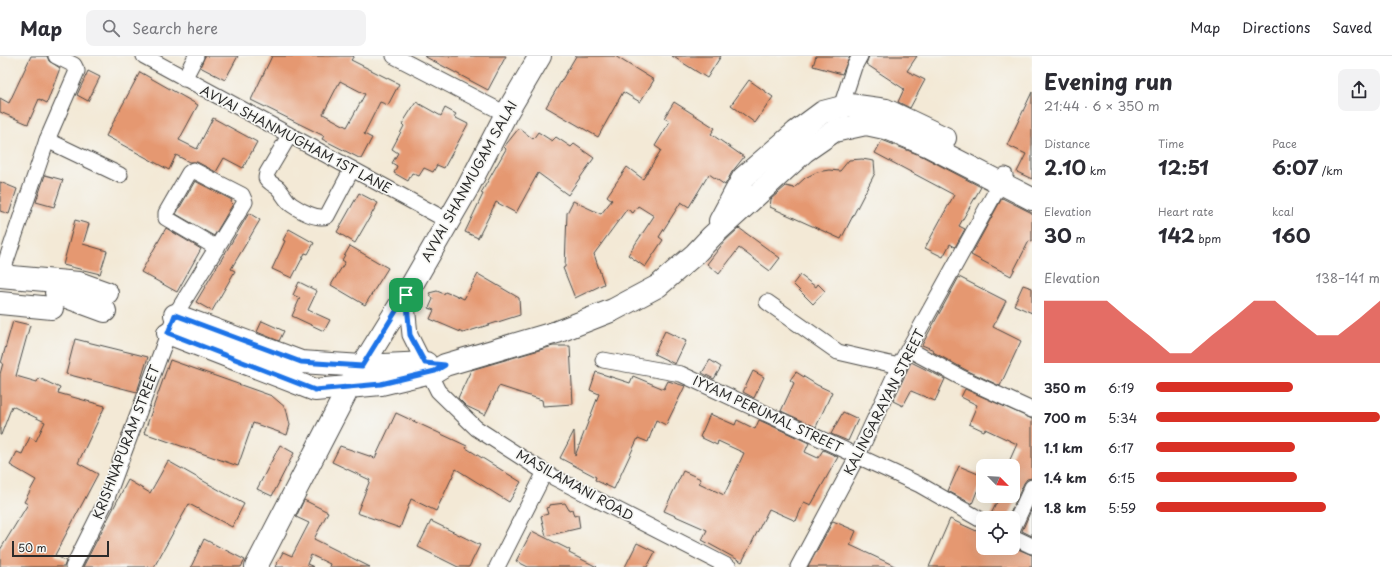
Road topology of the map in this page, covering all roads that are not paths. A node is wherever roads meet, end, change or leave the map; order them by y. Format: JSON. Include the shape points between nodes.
{"nodes":[{"id":1,"x":56,"y":56,"type":"edge"},
{"id":2,"x":144,"y":56,"type":"edge"},
{"id":3,"x":196,"y":56,"type":"edge"},
{"id":4,"x":394,"y":56,"type":"edge"},
{"id":5,"x":540,"y":56,"type":"edge"},
{"id":6,"x":860,"y":56,"type":"edge"},
{"id":7,"x":184,"y":79,"type":"junction"},
{"id":8,"x":841,"y":107,"type":"junction"},
{"id":9,"x":506,"y":114,"type":"junction"},
{"id":10,"x":289,"y":136,"type":"junction"},
{"id":11,"x":47,"y":140,"type":"junction"},
{"id":12,"x":352,"y":169,"type":"junction"},
{"id":13,"x":120,"y":175,"type":"dead end"},
{"id":14,"x":1003,"y":179,"type":"junction"},
{"id":15,"x":1032,"y":188,"type":"edge"},
{"id":16,"x":1032,"y":199,"type":"edge"},
{"id":17,"x":448,"y":221,"type":"junction"},
{"id":18,"x":712,"y":236,"type":"junction"},
{"id":19,"x":217,"y":248,"type":"junction"},
{"id":20,"x":0,"y":280,"type":"edge"},
{"id":21,"x":406,"y":295,"type":"junction"},
{"id":22,"x":54,"y":300,"type":"junction"},
{"id":23,"x":767,"y":302,"type":"dead end"},
{"id":24,"x":0,"y":303,"type":"edge"},
{"id":25,"x":172,"y":324,"type":"junction"},
{"id":26,"x":910,"y":350,"type":"junction"},
{"id":27,"x":602,"y":360,"type":"dead end"},
{"id":28,"x":362,"y":366,"type":"junction"},
{"id":29,"x":899,"y":366,"type":"junction"},
{"id":30,"x":433,"y":367,"type":"junction"},
{"id":31,"x":349,"y":387,"type":"junction"},
{"id":32,"x":1032,"y":410,"type":"edge"},
{"id":33,"x":858,"y":455,"type":"junction"},
{"id":34,"x":545,"y":472,"type":"junction"},
{"id":35,"x":1032,"y":487,"type":"edge"},
{"id":36,"x":1020,"y":513,"type":"edge"},
{"id":37,"x":976,"y":517,"type":"edge"},
{"id":38,"x":1020,"y":540,"type":"edge"},
{"id":39,"x":1032,"y":546,"type":"edge"},
{"id":40,"x":705,"y":562,"type":"edge"},
{"id":41,"x":73,"y":567,"type":"edge"},
{"id":42,"x":256,"y":567,"type":"edge"},
{"id":43,"x":497,"y":567,"type":"edge"},
{"id":44,"x":729,"y":567,"type":"edge"},
{"id":45,"x":798,"y":567,"type":"edge"}],
"edges":[{"from":1,"to":11,"type":"street","via":[[77,68]]},
{"from":2,"to":7,"type":"street","name":"AVVAI SHANMUGHAM 1ST LANE"},
{"from":3,"to":7,"type":"street"},
{"from":4,"to":9,"type":"street"},
{"from":5,"to":9,"type":"main road","name":"AVVAI SHANMUGAM SALAI"},
{"from":6,"to":8,"type":"street"},
{"from":7,"to":10,"type":"street","name":"AVVAI SHANMUGHAM 1ST LANE"},
{"from":8,"to":14,"type":"main road","via":[[850,105],[886,110],[956,144]]},
{"from":8,"to":18,"type":"main road","via":[[823,112],[743,178]]},
{"from":9,"to":17,"type":"main road","name":"AVVAI SHANMUGAM SALAI"},
{"from":10,"to":12,"type":"street","name":"AVVAI SHANMUGHAM 1ST LANE"},
{"from":10,"to":12,"type":"street","via":[[266,178],[292,205],[316,217],[327,216]]},
{"from":11,"to":13,"type":"street"},
{"from":11,"to":20,"type":"street"},
{"from":12,"to":17,"type":"street","name":"AVVAI SHANMUGHAM 1ST LANE"},
{"from":14,"to":15,"type":"main road"},
{"from":14,"to":16,"type":"main road"},
{"from":14,"to":18,"type":"main road","via":[[889,129],[866,124],[834,131],[805,151]]},
{"from":14,"to":26,"type":"street","name":"KALINGARAYAN STREET"},
{"from":17,"to":21,"type":"main road","name":"AVVAI SHANMUGAM SALAI"},
{"from":18,"to":30,"type":"main road","via":[[658,286],[613,310],[557,332]]},
{"from":19,"to":19,"type":"street","name":"KRISHNAPURAM STREET","via":[[166,218],[189,173],[193,170],[242,195],[245,199]]},
{"from":19,"to":25,"type":"street","name":"KRISHNAPURAM STREET"},
{"from":20,"to":22,"type":"main road"},
{"from":20,"to":22,"type":"main road","via":[[79,283],[106,302]]},
{"from":21,"to":28,"type":"main road","name":"AVVAI SHANMUGAM SALAI"},
{"from":21,"to":30,"type":"street","name":"MASILAMANI ROAD","via":[[410,335]]},
{"from":22,"to":24,"type":"main road"},
{"from":23,"to":29,"type":"street","via":[[838,352]]},
{"from":25,"to":28,"type":"main road","via":[[301,362]]},
{"from":25,"to":31,"type":"main road","via":[[315,390]]},
{"from":25,"to":41,"type":"street","name":"KRISHNAPURAM STREET","via":[[105,503]]},
{"from":26,"to":29,"type":"street","name":"KALINGARAYAN STREET"},
{"from":26,"to":32,"type":"street","via":[[962,378]]},
{"from":27,"to":33,"type":"street","name":"IYYAM PERUMAL STREET","via":[[681,374]]},
{"from":28,"to":30,"type":"main road"},
{"from":28,"to":31,"type":"main road","name":"AVVAI SHANMUGAM SALAI"},
{"from":29,"to":33,"type":"street","name":"KALINGARAYAN STREET"},
{"from":30,"to":31,"type":"main road","via":[[381,384]]},
{"from":30,"to":34,"type":"street","name":"MASILAMANI ROAD","via":[[438,391],[476,428]]},
{"from":31,"to":42,"type":"main road","name":"AVVAI SHANMUGAM SALAI"},
{"from":33,"to":37,"type":"street","name":"IYYAM PERUMAL STREET","via":[[920,485]]},
{"from":33,"to":45,"type":"street","name":"KALINGARAYAN STREET"},
{"from":34,"to":40,"type":"street","name":"MASILAMANI ROAD"},
{"from":34,"to":43,"type":"street"},
{"from":35,"to":36,"type":"street"},
{"from":38,"to":39,"type":"street"},
{"from":40,"to":44,"type":"street","name":"MASILAMANI ROAD"}]}
